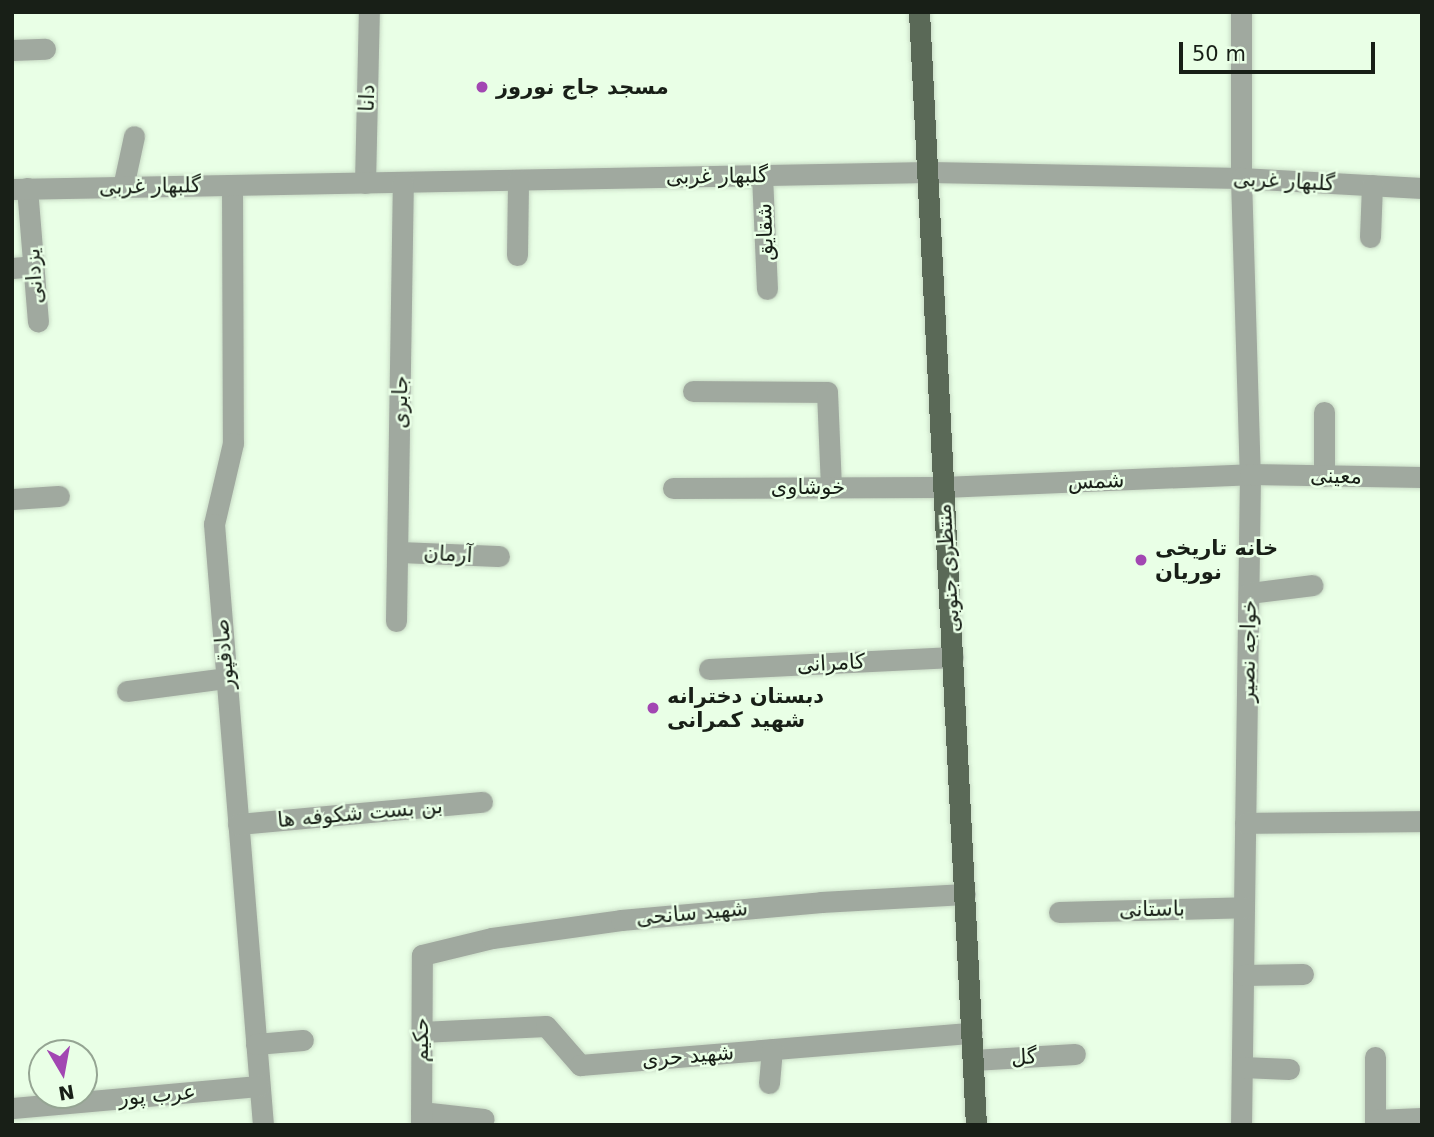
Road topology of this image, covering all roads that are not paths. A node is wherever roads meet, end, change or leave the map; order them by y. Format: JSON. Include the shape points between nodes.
{"nodes":[{"id":1,"x":359,"y":12,"type":"edge"},
{"id":2,"x":919,"y":12,"type":"edge"},
{"id":3,"x":1241,"y":12,"type":"edge"},
{"id":4,"x":369,"y":13,"type":"edge"},
{"id":5,"x":45,"y":49,"type":"dead end"},
{"id":6,"x":12,"y":50,"type":"edge"},
{"id":7,"x":134,"y":136,"type":"dead end"},
{"id":8,"x":929,"y":172,"type":"junction"},
{"id":9,"x":762,"y":175,"type":"junction"},
{"id":10,"x":1241,"y":178,"type":"junction"},
{"id":11,"x":518,"y":180,"type":"junction"},
{"id":12,"x":365,"y":183,"type":"junction"},
{"id":13,"x":402,"y":183,"type":"junction"},
{"id":14,"x":232,"y":185,"type":"junction"},
{"id":15,"x":1372,"y":185,"type":"junction"},
{"id":16,"x":123,"y":187,"type":"junction"},
{"id":17,"x":20,"y":188,"type":"edge"},
{"id":18,"x":1422,"y":188,"type":"edge"},
{"id":19,"x":1370,"y":237,"type":"dead end"},
{"id":20,"x":517,"y":255,"type":"dead end"},
{"id":21,"x":23,"y":267,"type":"edge"},
{"id":22,"x":767,"y":289,"type":"dead end"},
{"id":23,"x":38,"y":322,"type":"dead end"},
{"id":24,"x":693,"y":391,"type":"dead end"},
{"id":25,"x":1324,"y":412,"type":"dead end"},
{"id":26,"x":1250,"y":474,"type":"junction"},
{"id":27,"x":1324,"y":475,"type":"junction"},
{"id":28,"x":1422,"y":477,"type":"edge"},
{"id":29,"x":831,"y":487,"type":"junction"},
{"id":30,"x":943,"y":487,"type":"junction"},
{"id":31,"x":673,"y":488,"type":"dead end"},
{"id":32,"x":59,"y":496,"type":"dead end"},
{"id":33,"x":12,"y":499,"type":"edge"},
{"id":34,"x":398,"y":552,"type":"junction"},
{"id":35,"x":499,"y":556,"type":"dead end"},
{"id":36,"x":1313,"y":585,"type":"dead end"},
{"id":37,"x":1249,"y":593,"type":"junction"},
{"id":38,"x":396,"y":621,"type":"dead end"},
{"id":39,"x":953,"y":657,"type":"junction"},
{"id":40,"x":709,"y":668,"type":"dead end"},
{"id":41,"x":226,"y":678,"type":"junction"},
{"id":42,"x":127,"y":691,"type":"dead end"},
{"id":43,"x":482,"y":802,"type":"dead end"},
{"id":44,"x":1422,"y":821,"type":"edge"},
{"id":45,"x":1245,"y":823,"type":"junction"},
{"id":46,"x":238,"y":824,"type":"junction"},
{"id":47,"x":965,"y":894,"type":"junction"},
{"id":48,"x":1244,"y":907,"type":"junction"},
{"id":49,"x":1059,"y":912,"type":"dead end"},
{"id":50,"x":422,"y":955,"type":"joint"},
{"id":51,"x":1303,"y":974,"type":"dead end"},
{"id":52,"x":1243,"y":975,"type":"junction"},
{"id":53,"x":421,"y":1032,"type":"junction"},
{"id":54,"x":972,"y":1033,"type":"junction"},
{"id":55,"x":303,"y":1040,"type":"dead end"},
{"id":56,"x":256,"y":1044,"type":"junction"},
{"id":57,"x":772,"y":1049,"type":"junction"},
{"id":58,"x":1075,"y":1054,"type":"dead end"},
{"id":59,"x":1375,"y":1057,"type":"dead end"},
{"id":60,"x":973,"y":1060,"type":"junction"},
{"id":61,"x":1242,"y":1067,"type":"junction"},
{"id":62,"x":1289,"y":1069,"type":"dead end"},
{"id":63,"x":769,"y":1083,"type":"dead end"},
{"id":64,"x":259,"y":1086,"type":"junction"},
{"id":65,"x":12,"y":1108,"type":"edge"},
{"id":66,"x":421,"y":1118,"type":"edge"},
{"id":67,"x":1422,"y":1118,"type":"edge"},
{"id":68,"x":484,"y":1119,"type":"dead end"},
{"id":69,"x":1375,"y":1122,"type":"edge"},
{"id":70,"x":262,"y":1125,"type":"edge"},
{"id":71,"x":976,"y":1125,"type":"edge"},
{"id":72,"x":1241,"y":1125,"type":"edge"}],
"edges":[{"from":1,"to":4,"type":"street"},
{"from":2,"to":8,"type":"main road","name":"منتظری جنوبی"},
{"from":3,"to":10,"type":"street","name":"خواجه نصیر"},
{"from":4,"to":12,"type":"street","name":"دانا"},
{"from":5,"to":6,"type":"street"},
{"from":7,"to":16,"type":"street"},
{"from":8,"to":9,"type":"street","name":"گلبهار غربی"},
{"from":8,"to":10,"type":"street","name":"گلبهار غربی"},
{"from":8,"to":30,"type":"main road","name":"منتظری جنوبی"},
{"from":9,"to":11,"type":"street","name":"گلبهار غربی"},
{"from":9,"to":22,"type":"street","name":"شقایق"},
{"from":10,"to":15,"type":"street","name":"گلبهار غربی"},
{"from":10,"to":26,"type":"street","name":"خواجه نصیر"},
{"from":11,"to":13,"type":"street","name":"گلبهار غربی"},
{"from":11,"to":20,"type":"street"},
{"from":12,"to":13,"type":"street","name":"گلبهار غربی"},
{"from":12,"to":14,"type":"street","name":"گلبهار غربی"},
{"from":13,"to":34,"type":"street","name":"جابری"},
{"from":14,"to":16,"type":"street","name":"گلبهار غربی"},
{"from":14,"to":41,"type":"street","name":"صادقپور","via":[[233,443],[214,524]]},
{"from":15,"to":18,"type":"street","name":"گلبهار غربی"},
{"from":15,"to":19,"type":"street"},
{"from":16,"to":17,"type":"street","name":"گلبهار غربی"},
{"from":17,"to":21,"type":"street","name":"یزدانی"},
{"from":21,"to":23,"type":"street","name":"یزدانی"},
{"from":24,"to":29,"type":"street","via":[[827,392]]},
{"from":25,"to":27,"type":"street"},
{"from":26,"to":27,"type":"street","name":"معینی"},
{"from":26,"to":30,"type":"street","name":"شمس"},
{"from":26,"to":37,"type":"street","name":"خواجه نصیر"},
{"from":27,"to":28,"type":"street","name":"معینی"},
{"from":29,"to":30,"type":"street","name":"خوشاوی"},
{"from":29,"to":31,"type":"street","name":"خوشاوی"},
{"from":30,"to":39,"type":"main road","name":"منتظری جنوبی"},
{"from":32,"to":33,"type":"street"},
{"from":34,"to":35,"type":"street","name":"آرمان"},
{"from":34,"to":38,"type":"street","name":"جابری"},
{"from":36,"to":37,"type":"street"},
{"from":37,"to":45,"type":"street","name":"خواجه نصیر"},
{"from":39,"to":40,"type":"street","name":"کامرانی"},
{"from":39,"to":47,"type":"main road","name":"منتظری جنوبی"},
{"from":41,"to":42,"type":"street"},
{"from":41,"to":46,"type":"street","name":"صادقپور"},
{"from":43,"to":46,"type":"street","name":"بن بست شکوفه ها"},
{"from":44,"to":45,"type":"street"},
{"from":45,"to":48,"type":"street","name":"خواجه نصیر"},
{"from":46,"to":56,"type":"street","name":"صادقپور"},
{"from":47,"to":50,"type":"street","name":"شهید سانحی","via":[[621,920],[492,938]]},
{"from":47,"to":54,"type":"main road","name":"منتظری جنوبی"},
{"from":48,"to":49,"type":"street","name":"باستانی"},
{"from":48,"to":52,"type":"street","name":"خواجه نصیر"},
{"from":50,"to":53,"type":"street","name":"حکیم"},
{"from":51,"to":52,"type":"street"},
{"from":52,"to":61,"type":"street","name":"خواجه نصیر"},
{"from":53,"to":57,"type":"street","name":"شهید حری","via":[[546,1026],[580,1065]]},
{"from":53,"to":66,"type":"street","name":"حکیم"},
{"from":54,"to":57,"type":"street","name":"شهید حری"},
{"from":54,"to":60,"type":"main road","name":"منتظری جنوبی"},
{"from":55,"to":56,"type":"street"},
{"from":56,"to":64,"type":"street","name":"صادقپور"},
{"from":57,"to":63,"type":"street"},
{"from":58,"to":60,"type":"street","name":"گل"},
{"from":59,"to":69,"type":"street"},
{"from":60,"to":71,"type":"main road","name":"منتظری جنوبی"},
{"from":61,"to":62,"type":"street"},
{"from":61,"to":72,"type":"street","name":"خواجه نصیر"},
{"from":64,"to":65,"type":"street","name":"عرب پور"},
{"from":64,"to":70,"type":"street","name":"صادقپور"},
{"from":66,"to":68,"type":"street"},
{"from":67,"to":69,"type":"street"}]}
